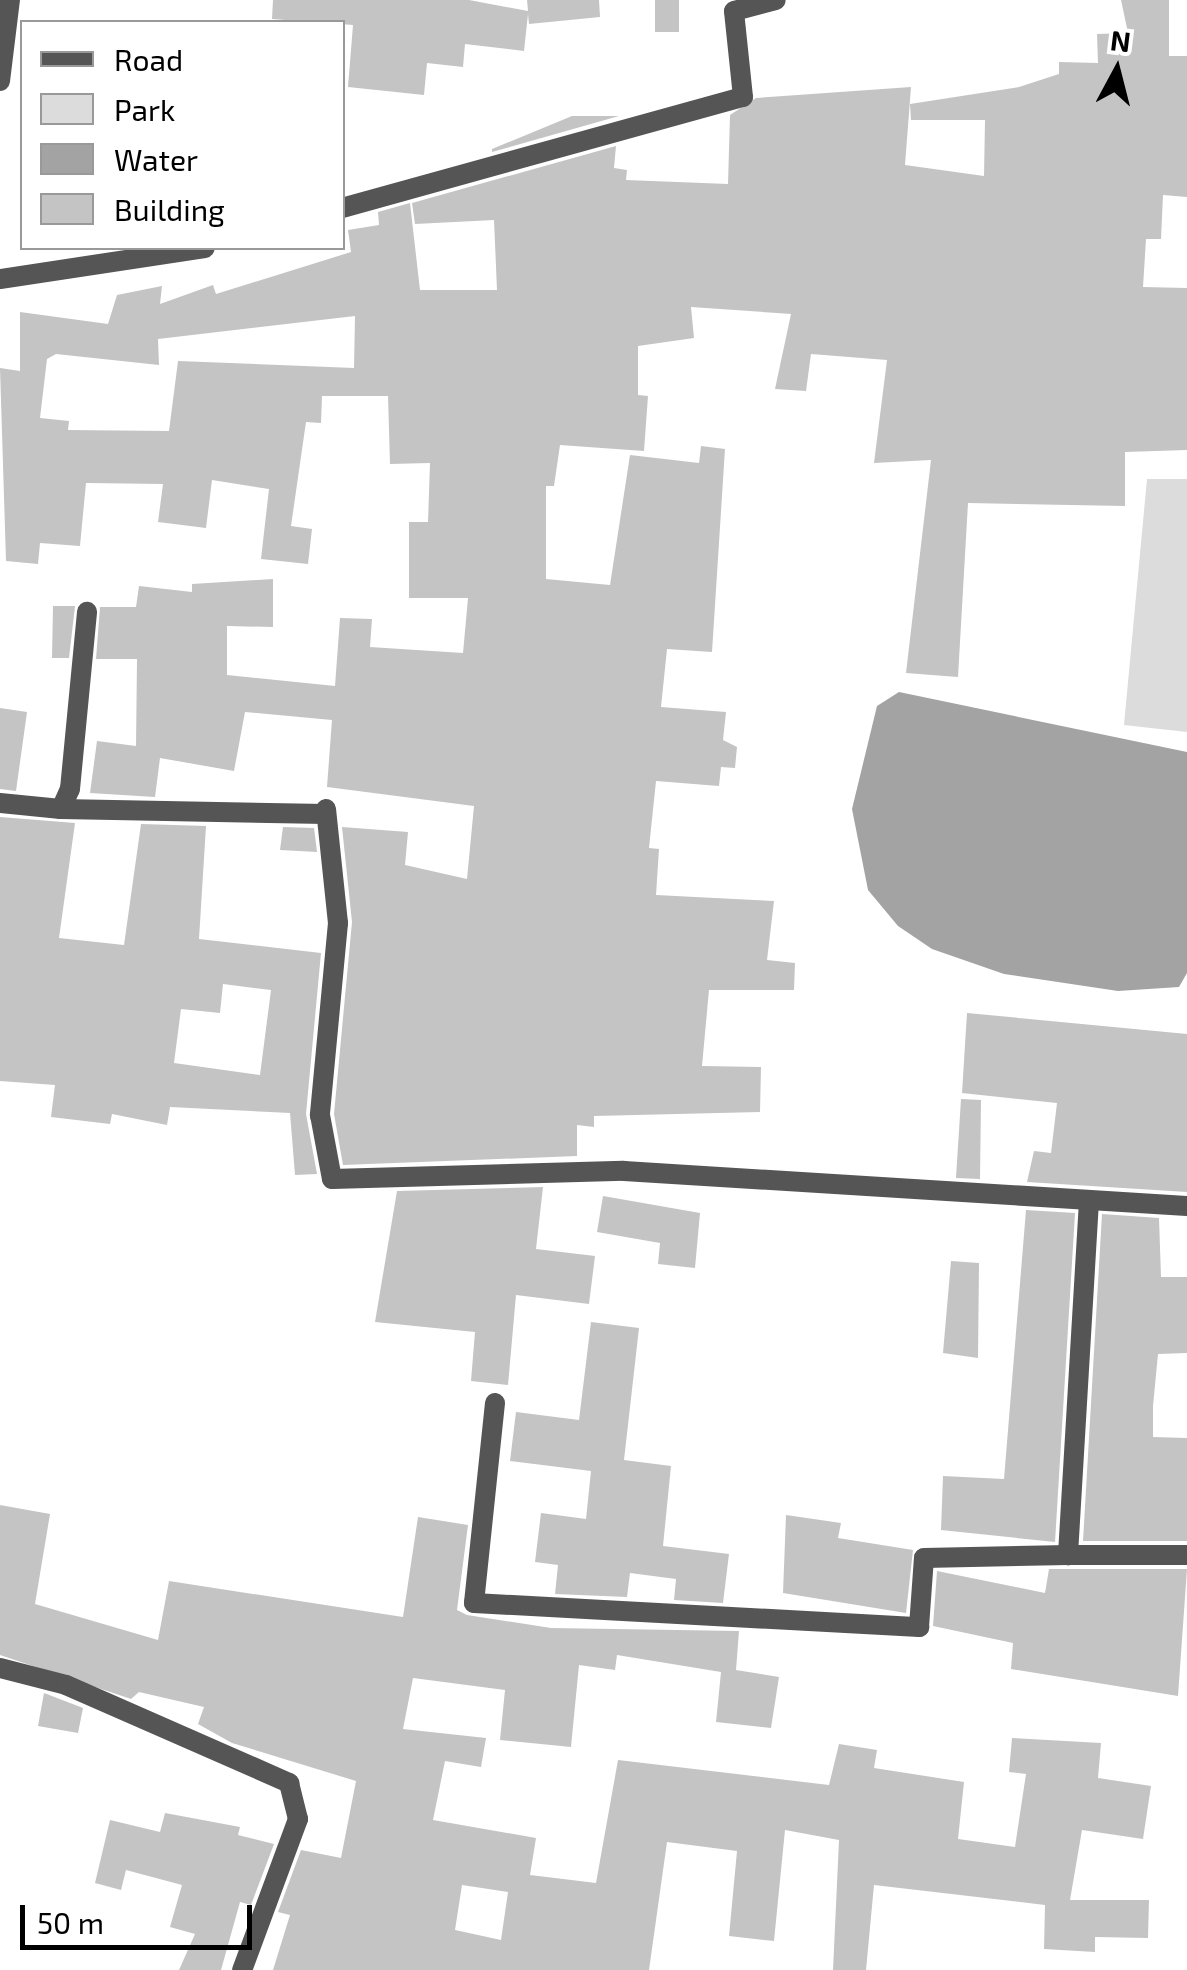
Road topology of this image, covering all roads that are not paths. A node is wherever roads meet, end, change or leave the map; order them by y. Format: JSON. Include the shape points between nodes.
{"nodes":[{"id":1,"x":10,"y":0,"type":"edge"},
{"id":2,"x":776,"y":0,"type":"edge"},
{"id":3,"x":0,"y":81,"type":"edge"},
{"id":4,"x":345,"y":207,"type":"edge"},
{"id":5,"x":192,"y":250,"type":"edge"},
{"id":6,"x":0,"y":280,"type":"edge"},
{"id":7,"x":87,"y":612,"type":"dead end"},
{"id":8,"x":0,"y":803,"type":"edge"},
{"id":9,"x":61,"y":808,"type":"junction"},
{"id":10,"x":1089,"y":1200,"type":"junction"},
{"id":11,"x":1187,"y":1206,"type":"edge"},
{"id":12,"x":495,"y":1403,"type":"dead end"},
{"id":13,"x":1068,"y":1555,"type":"junction"},
{"id":14,"x":1187,"y":1555,"type":"edge"},
{"id":15,"x":0,"y":1668,"type":"edge"},
{"id":16,"x":242,"y":1970,"type":"edge"}],
"edges":[{"from":1,"to":3,"type":"street"},
{"from":2,"to":4,"type":"street","via":[[734,11],[743,97]]},
{"from":5,"to":6,"type":"street"},
{"from":7,"to":9,"type":"street"},
{"from":8,"to":9,"type":"street"},
{"from":9,"to":10,"type":"street","via":[[326,811],[338,924],[320,1115],[332,1179],[624,1171]]},
{"from":10,"to":11,"type":"street"},
{"from":10,"to":13,"type":"street"},
{"from":12,"to":13,"type":"street","via":[[474,1603],[919,1627],[924,1558]]},
{"from":13,"to":14,"type":"street"},
{"from":15,"to":16,"type":"street","via":[[66,1685],[289,1783],[298,1819]]}]}
